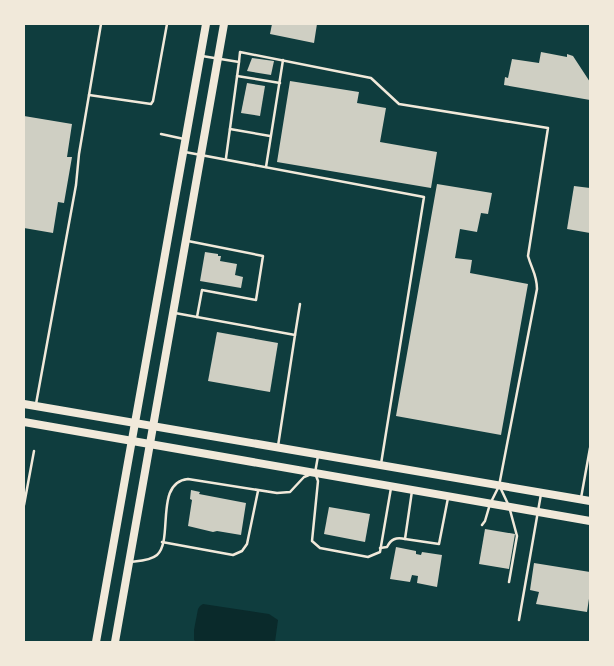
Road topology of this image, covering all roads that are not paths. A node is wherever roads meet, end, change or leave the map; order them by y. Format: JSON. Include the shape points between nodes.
{"nodes":[{"id":1,"x":100,"y":24,"type":"edge"},
{"id":2,"x":166,"y":24,"type":"edge"},
{"id":3,"x":206,"y":24,"type":"edge"},
{"id":4,"x":224,"y":24,"type":"edge"},
{"id":5,"x":201,"y":56,"type":"junction"},
{"id":6,"x":218,"y":58,"type":"junction"},
{"id":7,"x":283,"y":60,"type":"junction"},
{"id":8,"x":239,"y":62,"type":"junction"},
{"id":9,"x":237,"y":76,"type":"junction"},
{"id":10,"x":280,"y":83,"type":"junction"},
{"id":11,"x":88,"y":95,"type":"junction"},
{"id":12,"x":230,"y":129,"type":"junction"},
{"id":13,"x":161,"y":134,"type":"dead end"},
{"id":14,"x":271,"y":136,"type":"junction"},
{"id":15,"x":186,"y":139,"type":"junction"},
{"id":16,"x":184,"y":152,"type":"junction"},
{"id":17,"x":201,"y":155,"type":"junction"},
{"id":18,"x":226,"y":159,"type":"junction"},
{"id":19,"x":266,"y":167,"type":"junction"},
{"id":20,"x":186,"y":241,"type":"junction"},
{"id":21,"x":300,"y":304,"type":"dead end"},
{"id":22,"x":174,"y":313,"type":"junction"},
{"id":23,"x":197,"y":317,"type":"junction"},
{"id":24,"x":296,"y":335,"type":"junction"},
{"id":25,"x":24,"y":404,"type":"edge"},
{"id":26,"x":36,"y":406,"type":"junction"},
{"id":27,"x":24,"y":422,"type":"edge"},
{"id":28,"x":135,"y":423,"type":"junction"},
{"id":29,"x":154,"y":426,"type":"junction"},
{"id":30,"x":132,"y":440,"type":"junction"},
{"id":31,"x":151,"y":444,"type":"junction"},
{"id":32,"x":278,"y":448,"type":"junction"},
{"id":33,"x":590,"y":448,"type":"edge"},
{"id":34,"x":34,"y":451,"type":"dead end"},
{"id":35,"x":318,"y":455,"type":"junction"},
{"id":36,"x":380,"y":465,"type":"junction"},
{"id":37,"x":315,"y":473,"type":"junction"},
{"id":38,"x":586,"y":473,"type":"junction"},
{"id":39,"x":590,"y":474,"type":"edge"},
{"id":40,"x":392,"y":486,"type":"junction"},
{"id":41,"x":499,"y":486,"type":"junction"},
{"id":42,"x":258,"y":490,"type":"junction"},
{"id":43,"x":412,"y":490,"type":"junction"},
{"id":44,"x":542,"y":493,"type":"junction"},
{"id":45,"x":448,"y":496,"type":"junction"},
{"id":46,"x":581,"y":500,"type":"junction"},
{"id":47,"x":590,"y":501,"type":"edge"},
{"id":48,"x":490,"y":504,"type":"junction"},
{"id":49,"x":24,"y":506,"type":"edge"},
{"id":50,"x":510,"y":507,"type":"junction"},
{"id":51,"x":538,"y":512,"type":"junction"},
{"id":52,"x":590,"y":521,"type":"edge"},
{"id":53,"x":482,"y":525,"type":"dead end"},
{"id":54,"x":405,"y":539,"type":"junction"},
{"id":55,"x":162,"y":542,"type":"junction"},
{"id":56,"x":380,"y":548,"type":"junction"},
{"id":57,"x":130,"y":562,"type":"junction"},
{"id":58,"x":509,"y":582,"type":"dead end"},
{"id":59,"x":519,"y":620,"type":"dead end"},
{"id":60,"x":96,"y":642,"type":"edge"},
{"id":61,"x":116,"y":642,"type":"edge"}],
"edges":[{"from":1,"to":11,"type":"lane"},
{"from":2,"to":11,"type":"lane","via":[[151,104]]},
{"from":3,"to":5,"type":"main road"},
{"from":4,"to":6,"type":"main road"},
{"from":5,"to":6,"type":"lane"},
{"from":5,"to":15,"type":"main road"},
{"from":6,"to":8,"type":"lane"},
{"from":6,"to":17,"type":"main road"},
{"from":7,"to":8,"type":"lane","via":[[240,52]]},
{"from":7,"to":10,"type":"lane"},
{"from":7,"to":41,"type":"lane","via":[[371,78],[399,104],[548,128],[529,241],[528,256],[537,277],[536,289]]},
{"from":8,"to":9,"type":"lane"},
{"from":9,"to":10,"type":"lane"},
{"from":9,"to":12,"type":"lane"},
{"from":10,"to":14,"type":"lane"},
{"from":11,"to":26,"type":"lane","via":[[76,184]]},
{"from":12,"to":14,"type":"lane"},
{"from":12,"to":18,"type":"lane"},
{"from":13,"to":15,"type":"lane"},
{"from":14,"to":19,"type":"lane"},
{"from":15,"to":16,"type":"main road"},
{"from":16,"to":17,"type":"lane"},
{"from":16,"to":28,"type":"main road"},
{"from":17,"to":18,"type":"lane"},
{"from":17,"to":20,"type":"main road"},
{"from":18,"to":19,"type":"lane"},
{"from":19,"to":36,"type":"lane","via":[[424,196]]},
{"from":20,"to":22,"type":"main road"},
{"from":20,"to":23,"type":"lane","via":[[264,256],[256,300],[202,290]]},
{"from":21,"to":24,"type":"lane"},
{"from":22,"to":23,"type":"lane"},
{"from":22,"to":29,"type":"main road"},
{"from":23,"to":24,"type":"lane"},
{"from":24,"to":32,"type":"lane"},
{"from":25,"to":26,"type":"main road"},
{"from":26,"to":28,"type":"main road"},
{"from":27,"to":30,"type":"main road"},
{"from":28,"to":29,"type":"main road"},
{"from":28,"to":30,"type":"main road"},
{"from":29,"to":31,"type":"main road"},
{"from":29,"to":32,"type":"main road"},
{"from":30,"to":31,"type":"main road"},
{"from":30,"to":60,"type":"main road"},
{"from":31,"to":37,"type":"main road"},
{"from":31,"to":57,"type":"main road"},
{"from":32,"to":35,"type":"main road"},
{"from":33,"to":38,"type":"lane"},
{"from":34,"to":49,"type":"lane"},
{"from":35,"to":36,"type":"main road"},
{"from":35,"to":37,"type":"lane"},
{"from":36,"to":41,"type":"main road"},
{"from":37,"to":40,"type":"main road"},
{"from":37,"to":42,"type":"lane","via":[[304,477],[290,492]]},
{"from":37,"to":56,"type":"lane","via":[[318,481],[312,541],[320,548],[368,557],[377,554]]},
{"from":38,"to":39,"type":"lane"},
{"from":38,"to":46,"type":"lane"},
{"from":40,"to":43,"type":"main road"},
{"from":40,"to":56,"type":"lane"},
{"from":41,"to":44,"type":"main road"},
{"from":41,"to":48,"type":"lane"},
{"from":41,"to":50,"type":"lane"},
{"from":42,"to":55,"type":"lane","via":[[247,544],[233,555]]},
{"from":42,"to":55,"type":"lane","via":[[179,480],[170,492]]},
{"from":43,"to":45,"type":"main road"},
{"from":43,"to":54,"type":"lane"},
{"from":44,"to":46,"type":"main road"},
{"from":44,"to":51,"type":"lane"},
{"from":45,"to":48,"type":"main road"},
{"from":45,"to":54,"type":"lane","via":[[439,544]]},
{"from":46,"to":47,"type":"main road"},
{"from":48,"to":50,"type":"main road"},
{"from":48,"to":53,"type":"lane"},
{"from":50,"to":51,"type":"main road"},
{"from":50,"to":58,"type":"lane","via":[[517,536]]},
{"from":51,"to":52,"type":"main road"},
{"from":51,"to":59,"type":"lane"},
{"from":54,"to":56,"type":"lane","via":[[398,537],[387,547]]},
{"from":55,"to":57,"type":"lane","via":[[156,556]]},
{"from":57,"to":61,"type":"main road"}]}
